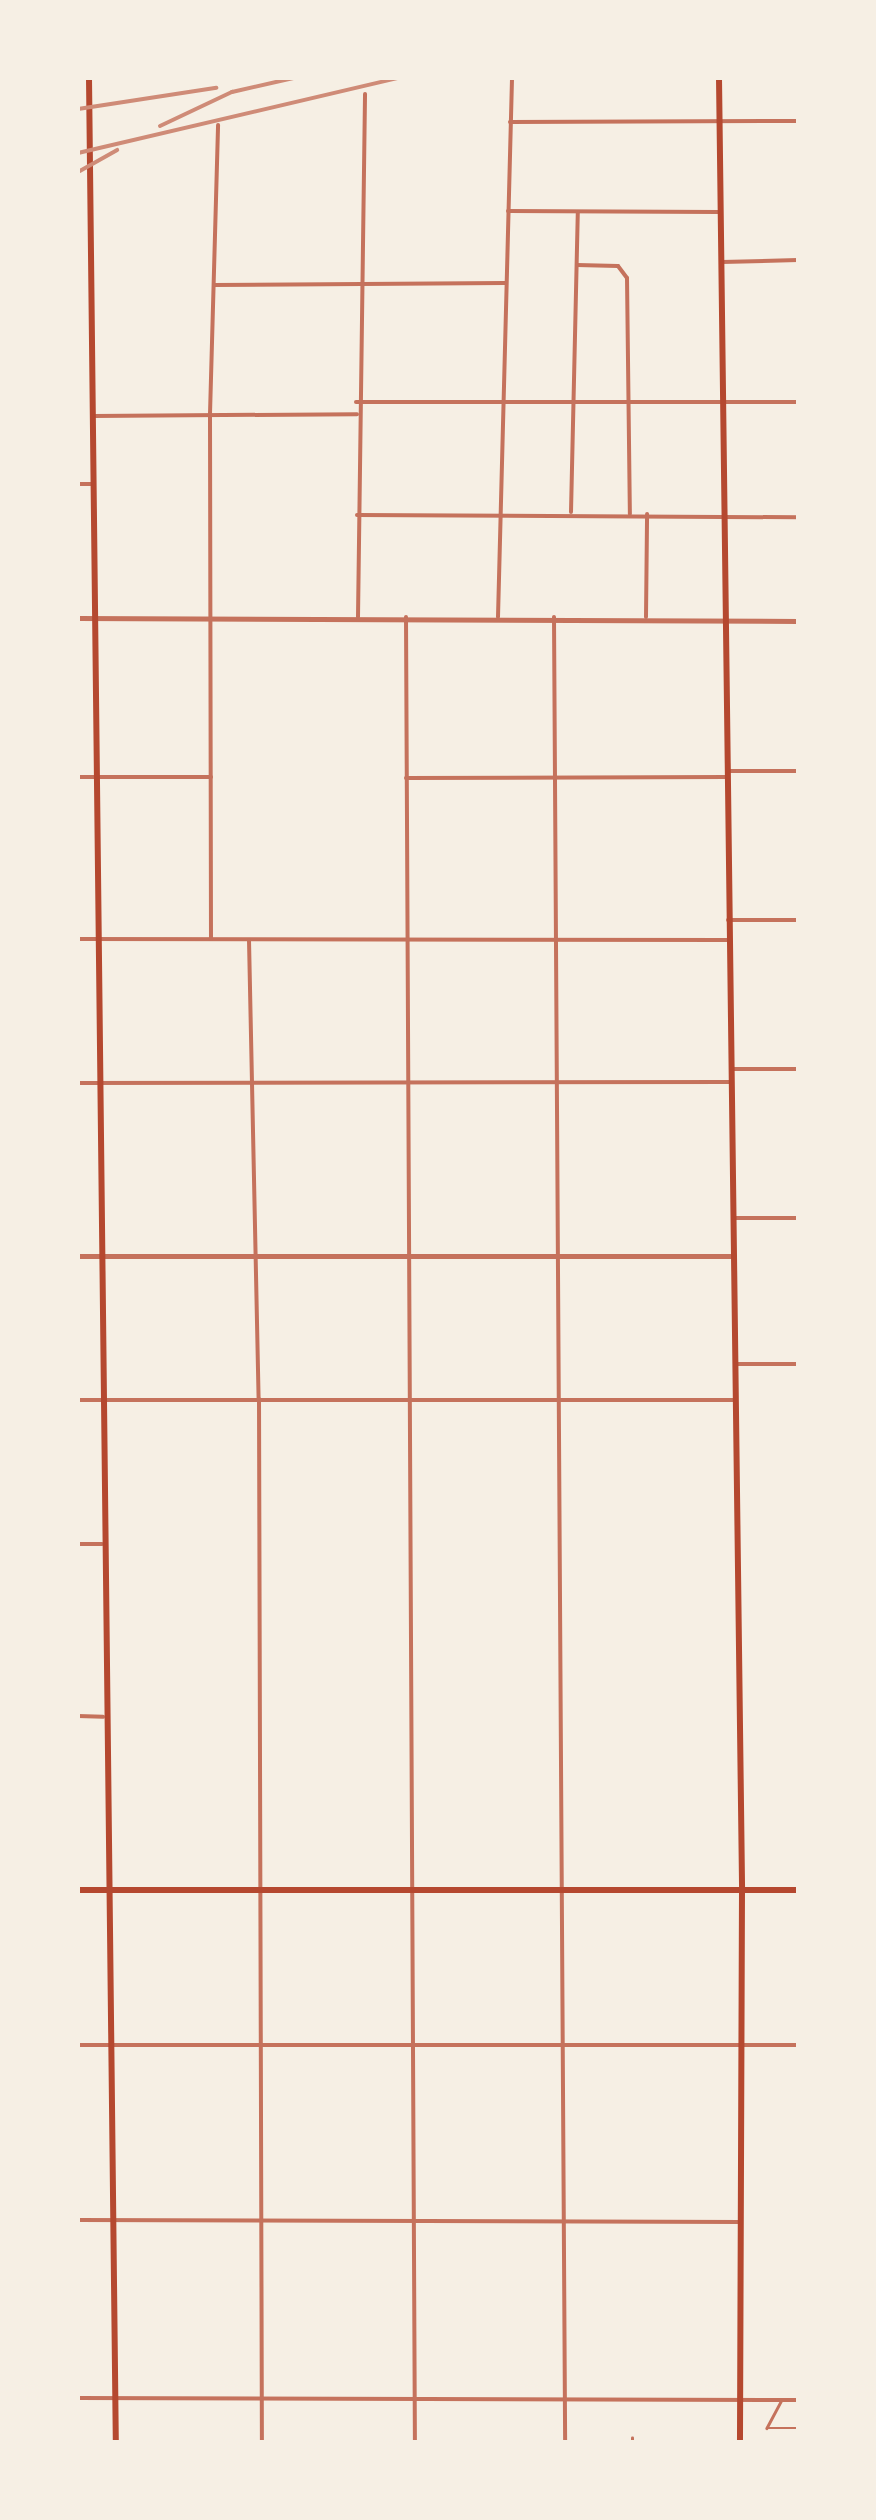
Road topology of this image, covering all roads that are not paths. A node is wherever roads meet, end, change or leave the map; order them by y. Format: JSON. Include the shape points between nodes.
{"nodes":[{"id":1,"x":89,"y":78,"type":"edge"},
{"id":2,"x":512,"y":78,"type":"edge"},
{"id":3,"x":719,"y":78,"type":"edge"},
{"id":4,"x":365,"y":94,"type":"dead end"},
{"id":5,"x":798,"y":121,"type":"edge"},
{"id":6,"x":510,"y":122,"type":"junction"},
{"id":7,"x":720,"y":122,"type":"junction"},
{"id":8,"x":218,"y":126,"type":"dead end"},
{"id":9,"x":508,"y":212,"type":"junction"},
{"id":10,"x":578,"y":212,"type":"junction"},
{"id":11,"x":721,"y":212,"type":"junction"},
{"id":12,"x":798,"y":260,"type":"edge"},
{"id":13,"x":722,"y":262,"type":"junction"},
{"id":14,"x":577,"y":265,"type":"junction"},
{"id":15,"x":506,"y":284,"type":"junction"},
{"id":16,"x":214,"y":285,"type":"junction"},
{"id":17,"x":358,"y":286,"type":"junction"},
{"id":18,"x":356,"y":402,"type":"junction"},
{"id":19,"x":798,"y":402,"type":"edge"},
{"id":20,"x":502,"y":403,"type":"junction"},
{"id":21,"x":574,"y":403,"type":"junction"},
{"id":22,"x":628,"y":404,"type":"junction"},
{"id":23,"x":724,"y":404,"type":"junction"},
{"id":24,"x":210,"y":414,"type":"junction"},
{"id":25,"x":356,"y":414,"type":"junction"},
{"id":26,"x":94,"y":416,"type":"junction"},
{"id":27,"x":78,"y":484,"type":"edge"},
{"id":28,"x":94,"y":484,"type":"junction"},
{"id":29,"x":499,"y":514,"type":"junction"},
{"id":30,"x":571,"y":514,"type":"junction"},
{"id":31,"x":630,"y":514,"type":"junction"},
{"id":32,"x":647,"y":514,"type":"junction"},
{"id":33,"x":357,"y":515,"type":"junction"},
{"id":34,"x":724,"y":516,"type":"junction"},
{"id":35,"x":798,"y":516,"type":"edge"},
{"id":36,"x":498,"y":616,"type":"junction"},
{"id":37,"x":554,"y":616,"type":"junction"},
{"id":38,"x":358,"y":617,"type":"junction"},
{"id":39,"x":406,"y":617,"type":"junction"},
{"id":40,"x":646,"y":617,"type":"junction"},
{"id":41,"x":78,"y":618,"type":"edge"},
{"id":42,"x":96,"y":618,"type":"junction"},
{"id":43,"x":210,"y":618,"type":"junction"},
{"id":44,"x":725,"y":618,"type":"junction"},
{"id":45,"x":798,"y":621,"type":"edge"},
{"id":46,"x":798,"y":771,"type":"edge"},
{"id":47,"x":727,"y":774,"type":"junction"},
{"id":48,"x":78,"y":776,"type":"edge"},
{"id":49,"x":97,"y":776,"type":"junction"},
{"id":50,"x":211,"y":777,"type":"junction"},
{"id":51,"x":406,"y":778,"type":"junction"},
{"id":52,"x":556,"y":778,"type":"junction"},
{"id":53,"x":728,"y":920,"type":"junction"},
{"id":54,"x":798,"y":920,"type":"edge"},
{"id":55,"x":78,"y":939,"type":"edge"},
{"id":56,"x":98,"y":939,"type":"junction"},
{"id":57,"x":211,"y":939,"type":"junction"},
{"id":58,"x":408,"y":939,"type":"junction"},
{"id":59,"x":558,"y":939,"type":"junction"},
{"id":60,"x":249,"y":940,"type":"junction"},
{"id":61,"x":729,"y":940,"type":"junction"},
{"id":62,"x":732,"y":1069,"type":"junction"},
{"id":63,"x":798,"y":1070,"type":"edge"},
{"id":64,"x":731,"y":1082,"type":"junction"},
{"id":65,"x":78,"y":1083,"type":"edge"},
{"id":66,"x":99,"y":1083,"type":"junction"},
{"id":67,"x":255,"y":1083,"type":"junction"},
{"id":68,"x":559,"y":1083,"type":"junction"},
{"id":69,"x":409,"y":1084,"type":"junction"},
{"id":70,"x":734,"y":1218,"type":"junction"},
{"id":71,"x":798,"y":1218,"type":"edge"},
{"id":72,"x":78,"y":1256,"type":"edge"},
{"id":73,"x":100,"y":1256,"type":"junction"},
{"id":74,"x":257,"y":1256,"type":"junction"},
{"id":75,"x":560,"y":1256,"type":"junction"},
{"id":76,"x":734,"y":1256,"type":"junction"},
{"id":77,"x":409,"y":1257,"type":"junction"},
{"id":78,"x":735,"y":1364,"type":"junction"},
{"id":79,"x":798,"y":1364,"type":"edge"},
{"id":80,"x":259,"y":1399,"type":"junction"},
{"id":81,"x":411,"y":1399,"type":"junction"},
{"id":82,"x":562,"y":1399,"type":"junction"},
{"id":83,"x":78,"y":1400,"type":"edge"},
{"id":84,"x":101,"y":1400,"type":"junction"},
{"id":85,"x":736,"y":1400,"type":"junction"},
{"id":86,"x":78,"y":1544,"type":"edge"},
{"id":87,"x":102,"y":1544,"type":"junction"},
{"id":88,"x":78,"y":1716,"type":"edge"},
{"id":89,"x":103,"y":1716,"type":"junction"},
{"id":90,"x":78,"y":1890,"type":"edge"},
{"id":91,"x":106,"y":1890,"type":"junction"},
{"id":92,"x":742,"y":1890,"type":"junction"},
{"id":93,"x":798,"y":1890,"type":"edge"},
{"id":94,"x":566,"y":1891,"type":"junction"},
{"id":95,"x":263,"y":1892,"type":"junction"},
{"id":96,"x":414,"y":1892,"type":"junction"},
{"id":97,"x":78,"y":2045,"type":"edge"},
{"id":98,"x":109,"y":2045,"type":"junction"},
{"id":99,"x":565,"y":2045,"type":"junction"},
{"id":100,"x":263,"y":2046,"type":"junction"},
{"id":101,"x":414,"y":2046,"type":"junction"},
{"id":102,"x":740,"y":2046,"type":"junction"},
{"id":103,"x":798,"y":2046,"type":"edge"},
{"id":104,"x":78,"y":2220,"type":"edge"},
{"id":105,"x":112,"y":2220,"type":"junction"},
{"id":106,"x":262,"y":2222,"type":"junction"},
{"id":107,"x":415,"y":2222,"type":"junction"},
{"id":108,"x":566,"y":2222,"type":"junction"},
{"id":109,"x":740,"y":2222,"type":"junction"},
{"id":110,"x":78,"y":2398,"type":"edge"},
{"id":111,"x":116,"y":2399,"type":"junction"},
{"id":112,"x":262,"y":2399,"type":"junction"},
{"id":113,"x":415,"y":2399,"type":"junction"},
{"id":114,"x":565,"y":2400,"type":"junction"},
{"id":115,"x":740,"y":2400,"type":"junction"},
{"id":116,"x":782,"y":2400,"type":"junction"},
{"id":117,"x":798,"y":2400,"type":"edge"},
{"id":118,"x":798,"y":2428,"type":"edge"},
{"id":119,"x":116,"y":2442,"type":"edge"},
{"id":120,"x":262,"y":2442,"type":"edge"},
{"id":121,"x":414,"y":2442,"type":"edge"},
{"id":122,"x":565,"y":2442,"type":"edge"},
{"id":123,"x":740,"y":2442,"type":"edge"}],
"edges":[{"from":1,"to":26,"type":"main road"},
{"from":2,"to":6,"type":"street"},
{"from":3,"to":7,"type":"main road"},
{"from":4,"to":17,"type":"street"},
{"from":5,"to":7,"type":"street"},
{"from":6,"to":7,"type":"street"},
{"from":6,"to":9,"type":"street"},
{"from":7,"to":11,"type":"main road"},
{"from":8,"to":16,"type":"street"},
{"from":9,"to":10,"type":"street"},
{"from":9,"to":15,"type":"street"},
{"from":10,"to":11,"type":"street"},
{"from":10,"to":14,"type":"street"},
{"from":11,"to":13,"type":"main road"},
{"from":12,"to":13,"type":"street"},
{"from":13,"to":23,"type":"main road"},
{"from":14,"to":21,"type":"street"},
{"from":14,"to":22,"type":"street","via":[[625,272]]},
{"from":15,"to":17,"type":"street"},
{"from":15,"to":20,"type":"street"},
{"from":16,"to":17,"type":"street"},
{"from":16,"to":24,"type":"street"},
{"from":17,"to":18,"type":"street"},
{"from":18,"to":20,"type":"street"},
{"from":18,"to":25,"type":"street"},
{"from":19,"to":23,"type":"street"},
{"from":20,"to":21,"type":"street"},
{"from":20,"to":29,"type":"street"},
{"from":21,"to":22,"type":"street"},
{"from":21,"to":30,"type":"street"},
{"from":22,"to":23,"type":"street"},
{"from":22,"to":31,"type":"street"},
{"from":23,"to":34,"type":"main road"},
{"from":24,"to":25,"type":"street"},
{"from":24,"to":26,"type":"street"},
{"from":24,"to":43,"type":"street"},
{"from":25,"to":33,"type":"street"},
{"from":26,"to":28,"type":"main road"},
{"from":27,"to":28,"type":"street"},
{"from":28,"to":42,"type":"main road"},
{"from":29,"to":30,"type":"street"},
{"from":29,"to":33,"type":"street"},
{"from":29,"to":36,"type":"street"},
{"from":30,"to":31,"type":"street"},
{"from":31,"to":32,"type":"street"},
{"from":32,"to":34,"type":"street"},
{"from":32,"to":40,"type":"street"},
{"from":33,"to":38,"type":"street"},
{"from":34,"to":35,"type":"street"},
{"from":34,"to":44,"type":"main road"},
{"from":36,"to":37,"type":"street"},
{"from":36,"to":39,"type":"street"},
{"from":37,"to":40,"type":"street"},
{"from":37,"to":52,"type":"street"},
{"from":38,"to":39,"type":"street"},
{"from":38,"to":43,"type":"street"},
{"from":39,"to":51,"type":"street"},
{"from":40,"to":44,"type":"street"},
{"from":41,"to":42,"type":"street"},
{"from":42,"to":43,"type":"street"},
{"from":42,"to":49,"type":"main road"},
{"from":43,"to":50,"type":"street"},
{"from":44,"to":45,"type":"street"},
{"from":44,"to":47,"type":"main road"},
{"from":46,"to":47,"type":"street"},
{"from":47,"to":52,"type":"street"},
{"from":47,"to":53,"type":"main road"},
{"from":48,"to":49,"type":"street"},
{"from":49,"to":50,"type":"street"},
{"from":49,"to":56,"type":"main road"},
{"from":50,"to":57,"type":"street"},
{"from":51,"to":52,"type":"street"},
{"from":51,"to":58,"type":"street"},
{"from":52,"to":59,"type":"street"},
{"from":53,"to":54,"type":"street"},
{"from":53,"to":61,"type":"main road"},
{"from":55,"to":56,"type":"street"},
{"from":56,"to":57,"type":"street"},
{"from":56,"to":66,"type":"main road"},
{"from":57,"to":60,"type":"street"},
{"from":58,"to":59,"type":"street"},
{"from":58,"to":60,"type":"street"},
{"from":58,"to":69,"type":"street"},
{"from":59,"to":61,"type":"street"},
{"from":59,"to":68,"type":"street"},
{"from":60,"to":67,"type":"street"},
{"from":61,"to":62,"type":"main road"},
{"from":62,"to":63,"type":"street"},
{"from":62,"to":64,"type":"main road"},
{"from":64,"to":68,"type":"street"},
{"from":64,"to":70,"type":"main road"},
{"from":65,"to":66,"type":"street"},
{"from":66,"to":67,"type":"street"},
{"from":66,"to":73,"type":"main road"},
{"from":67,"to":69,"type":"street"},
{"from":67,"to":74,"type":"street"},
{"from":68,"to":69,"type":"street"},
{"from":68,"to":75,"type":"street"},
{"from":69,"to":77,"type":"street"},
{"from":70,"to":71,"type":"street"},
{"from":70,"to":76,"type":"main road"},
{"from":72,"to":73,"type":"street"},
{"from":73,"to":74,"type":"street"},
{"from":73,"to":84,"type":"main road"},
{"from":74,"to":77,"type":"street"},
{"from":74,"to":80,"type":"street"},
{"from":75,"to":76,"type":"street"},
{"from":75,"to":77,"type":"street"},
{"from":75,"to":82,"type":"street"},
{"from":76,"to":78,"type":"main road"},
{"from":77,"to":81,"type":"street"},
{"from":78,"to":79,"type":"street"},
{"from":78,"to":85,"type":"main road"},
{"from":80,"to":81,"type":"street"},
{"from":80,"to":84,"type":"street"},
{"from":80,"to":95,"type":"street"},
{"from":81,"to":82,"type":"street"},
{"from":81,"to":96,"type":"street"},
{"from":82,"to":85,"type":"street"},
{"from":82,"to":94,"type":"street"},
{"from":83,"to":84,"type":"street"},
{"from":84,"to":87,"type":"main road"},
{"from":85,"to":92,"type":"main road"},
{"from":86,"to":87,"type":"street"},
{"from":87,"to":89,"type":"main road"},
{"from":88,"to":89,"type":"street"},
{"from":89,"to":91,"type":"main road"},
{"from":90,"to":91,"type":"main road"},
{"from":91,"to":95,"type":"main road"},
{"from":91,"to":98,"type":"main road"},
{"from":92,"to":93,"type":"main road"},
{"from":92,"to":94,"type":"main road"},
{"from":92,"to":102,"type":"main road"},
{"from":94,"to":96,"type":"main road"},
{"from":94,"to":99,"type":"street"},
{"from":95,"to":96,"type":"main road"},
{"from":95,"to":100,"type":"street"},
{"from":96,"to":101,"type":"street"},
{"from":97,"to":98,"type":"street"},
{"from":98,"to":100,"type":"street"},
{"from":98,"to":105,"type":"main road"},
{"from":99,"to":101,"type":"street"},
{"from":99,"to":102,"type":"street"},
{"from":99,"to":108,"type":"street"},
{"from":100,"to":101,"type":"street"},
{"from":100,"to":106,"type":"street"},
{"from":101,"to":107,"type":"street"},
{"from":102,"to":103,"type":"street"},
{"from":102,"to":109,"type":"main road"},
{"from":104,"to":105,"type":"street"},
{"from":105,"to":106,"type":"street"},
{"from":105,"to":111,"type":"main road"},
{"from":106,"to":107,"type":"street"},
{"from":106,"to":112,"type":"street"},
{"from":107,"to":108,"type":"street"},
{"from":107,"to":113,"type":"street"},
{"from":108,"to":109,"type":"street"},
{"from":108,"to":114,"type":"street"},
{"from":109,"to":115,"type":"main road"},
{"from":110,"to":111,"type":"street"},
{"from":111,"to":112,"type":"street"},
{"from":111,"to":119,"type":"main road"},
{"from":112,"to":113,"type":"street"},
{"from":112,"to":120,"type":"street"},
{"from":113,"to":114,"type":"street"},
{"from":113,"to":121,"type":"street"},
{"from":114,"to":115,"type":"street"},
{"from":114,"to":122,"type":"street"},
{"from":115,"to":116,"type":"street"},
{"from":115,"to":123,"type":"main road"},
{"from":116,"to":117,"type":"street"},
{"from":116,"to":118,"type":"lane","via":[[770,2412],[768,2428]]}]}
